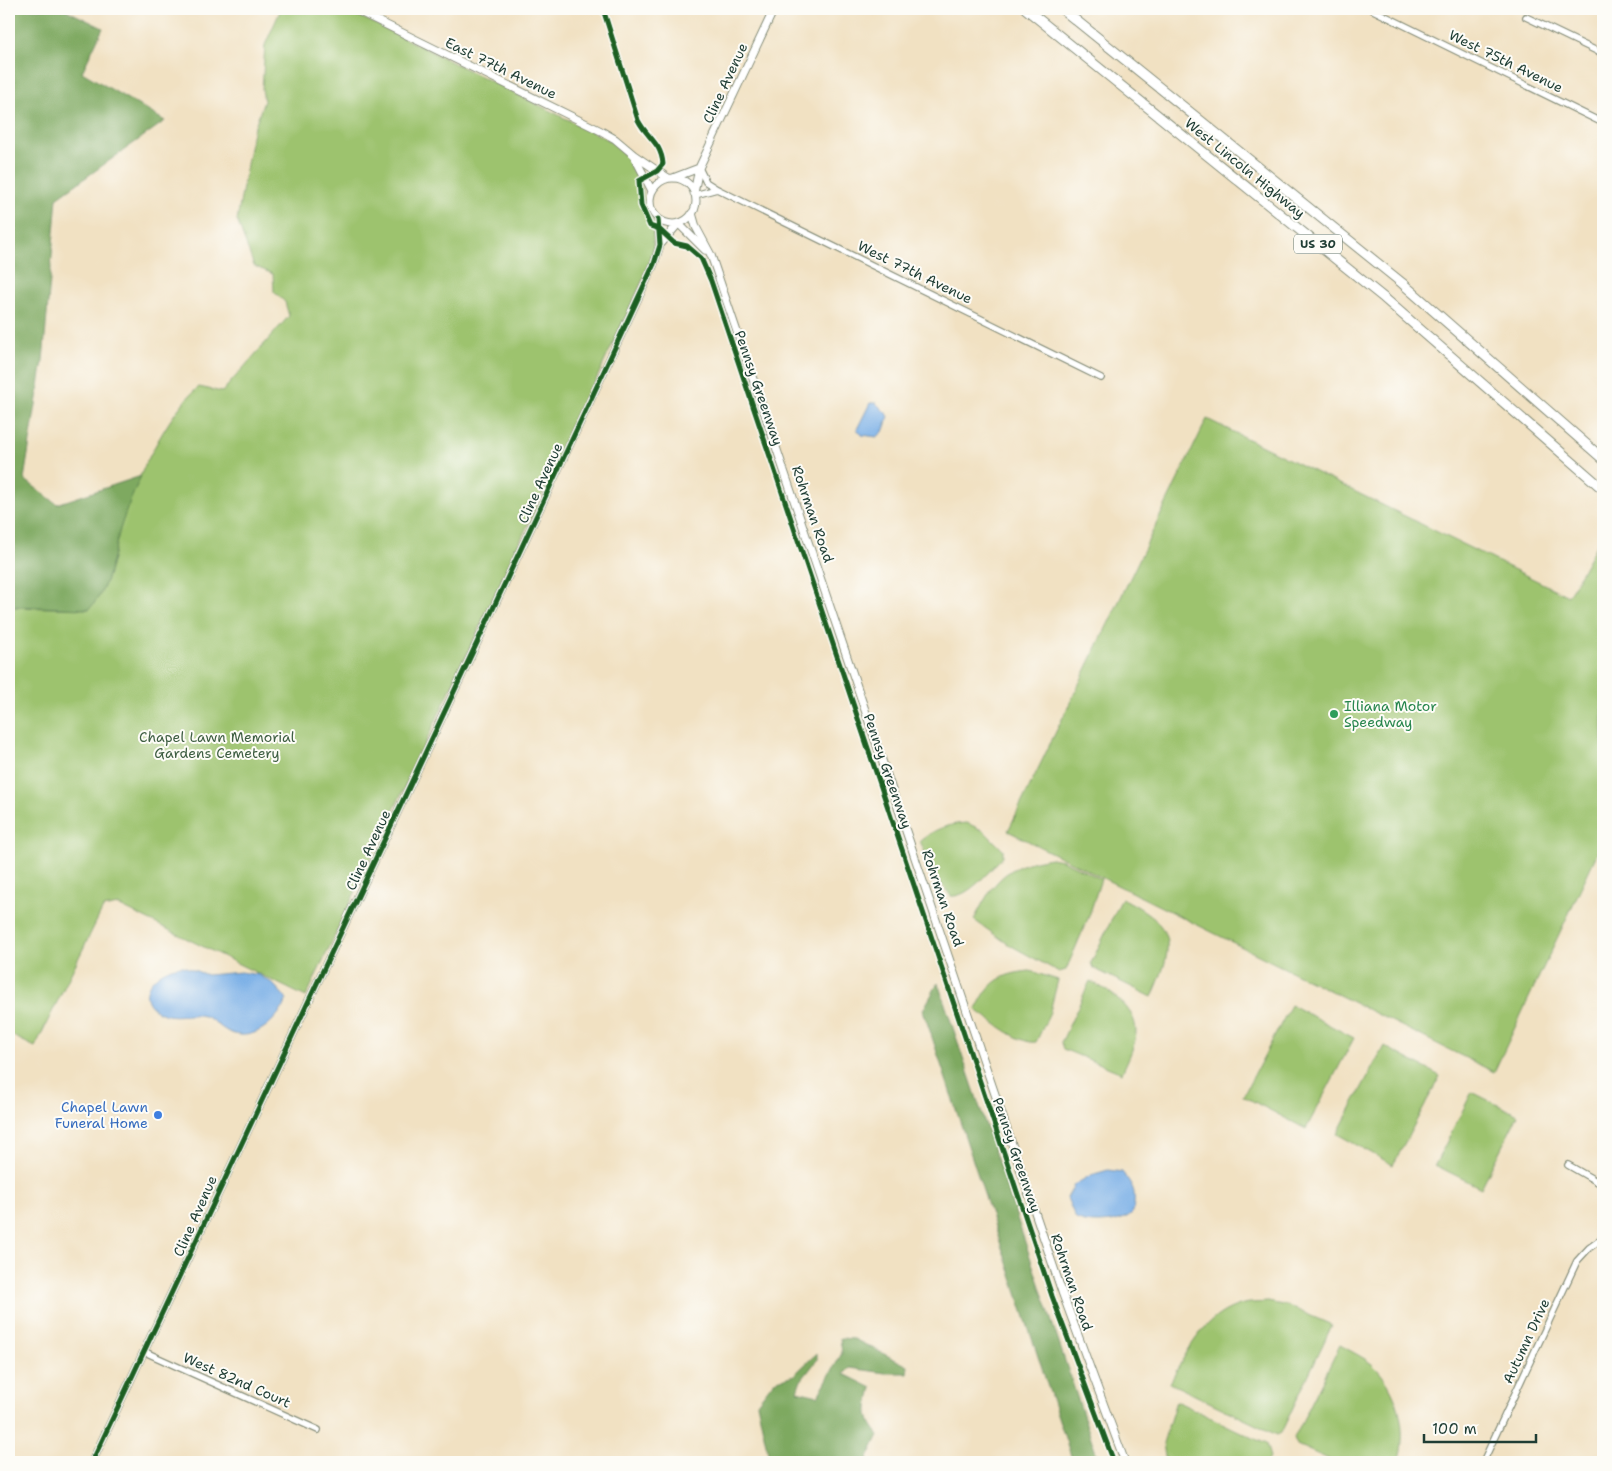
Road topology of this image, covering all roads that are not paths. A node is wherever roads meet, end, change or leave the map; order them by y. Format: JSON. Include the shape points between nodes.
{"nodes":[{"id":1,"x":354,"y":9,"type":"edge"},
{"id":2,"x":774,"y":9,"type":"edge"},
{"id":3,"x":1026,"y":9,"type":"edge"},
{"id":4,"x":1062,"y":9,"type":"edge"},
{"id":5,"x":1371,"y":9,"type":"edge"},
{"id":6,"x":1526,"y":17,"type":"dead end"},
{"id":7,"x":1603,"y":54,"type":"edge"},
{"id":8,"x":1603,"y":123,"type":"edge"},
{"id":9,"x":634,"y":155,"type":"junction"},
{"id":10,"x":699,"y":168,"type":"junction"},
{"id":11,"x":671,"y":178,"type":"junction"},
{"id":12,"x":717,"y":189,"type":"junction"},
{"id":13,"x":652,"y":191,"type":"junction"},
{"id":14,"x":695,"y":194,"type":"junction"},
{"id":15,"x":692,"y":213,"type":"junction"},
{"id":16,"x":658,"y":219,"type":"junction"},
{"id":17,"x":678,"y":224,"type":"junction"},
{"id":18,"x":660,"y":245,"type":"junction"},
{"id":19,"x":711,"y":255,"type":"junction"},
{"id":20,"x":1101,"y":378,"type":"dead end"},
{"id":21,"x":1603,"y":458,"type":"edge"},
{"id":22,"x":1603,"y":489,"type":"edge"},
{"id":23,"x":1568,"y":1165,"type":"dead end"},
{"id":24,"x":1603,"y":1185,"type":"edge"},
{"id":25,"x":1603,"y":1238,"type":"edge"},
{"id":26,"x":145,"y":1352,"type":"junction"},
{"id":27,"x":318,"y":1430,"type":"dead end"},
{"id":28,"x":92,"y":1462,"type":"edge"},
{"id":29,"x":1125,"y":1462,"type":"edge"},
{"id":30,"x":1483,"y":1462,"type":"edge"}],
"edges":[{"from":1,"to":9,"type":"street","name":"East 77th Avenue","via":[[601,131]]},
{"from":2,"to":10,"type":"street","name":"Cline Avenue"},
{"from":3,"to":22,"type":"main road","name":"West Lincoln Highway","number":"US 30","via":[[1384,298]]},
{"from":4,"to":21,"type":"main road","name":"West Lincoln Highway","number":"US 30","via":[[1402,284]]},
{"from":5,"to":8,"type":"street","name":"West 75th Avenue"},
{"from":6,"to":7,"type":"street"},
{"from":9,"to":11,"type":"street","name":"East 77th Avenue"},
{"from":9,"to":13,"type":"street","name":"East 77th Avenue"},
{"from":10,"to":11,"type":"street"},
{"from":10,"to":12,"type":"street","name":"West 77th Avenue","via":[[706,182]]},
{"from":10,"to":14,"type":"street","name":"Cline Avenue"},
{"from":11,"to":13,"type":"street","via":[[658,183]]},
{"from":11,"to":14,"type":"street","via":[[688,184]]},
{"from":12,"to":14,"type":"street"},
{"from":12,"to":20,"type":"street","name":"West 77th Avenue"},
{"from":13,"to":16,"type":"street","via":[[650,206]]},
{"from":14,"to":15,"type":"street","via":[[696,205]]},
{"from":15,"to":17,"type":"street"},
{"from":15,"to":19,"type":"street","name":"Rohrman Road"},
{"from":16,"to":17,"type":"street"},
{"from":16,"to":18,"type":"street","name":"Cline Avenue"},
{"from":17,"to":18,"type":"street","name":"Cline Avenue"},
{"from":17,"to":19,"type":"street","name":"Rohrman Road"},
{"from":18,"to":26,"type":"street","name":"Cline Avenue","via":[[498,602]]},
{"from":19,"to":29,"type":"street","name":"Rohrman Road","via":[[1062,1292]]},
{"from":23,"to":24,"type":"street"},
{"from":25,"to":30,"type":"street","name":"Autumn Drive","via":[[1577,1262]]},
{"from":26,"to":27,"type":"street","name":"West 82nd Court"},
{"from":26,"to":28,"type":"street","name":"Cline Avenue"}]}
